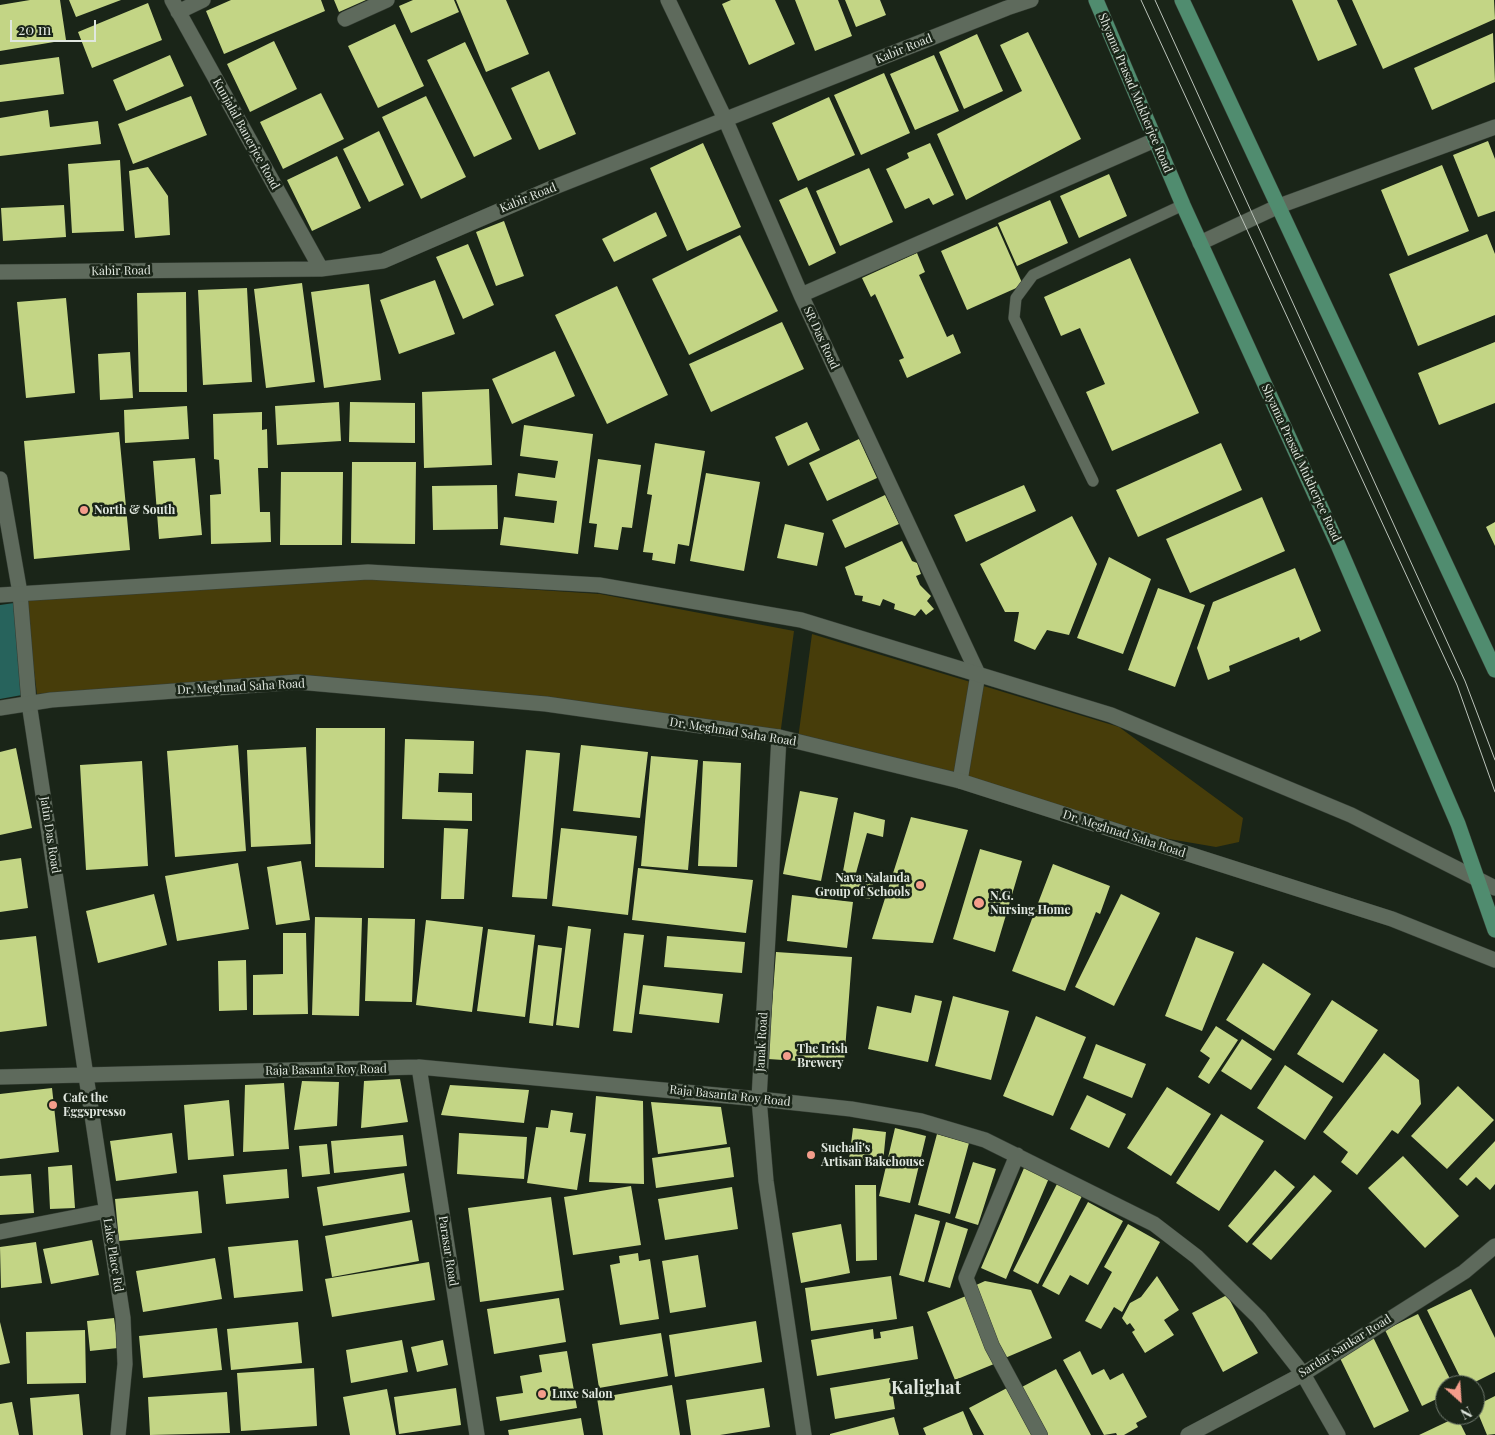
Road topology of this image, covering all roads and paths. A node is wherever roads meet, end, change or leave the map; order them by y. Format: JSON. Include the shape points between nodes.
{"nodes":[{"id":1,"x":203,"y":0,"type":"edge"},
{"id":2,"x":387,"y":0,"type":"edge"},
{"id":3,"x":668,"y":0,"type":"edge"},
{"id":4,"x":1031,"y":0,"type":"edge"},
{"id":5,"x":1096,"y":0,"type":"edge"},
{"id":6,"x":1182,"y":0,"type":"edge"},
{"id":7,"x":175,"y":6,"type":"edge"},
{"id":8,"x":345,"y":19,"type":"dead end"},
{"id":9,"x":726,"y":121,"type":"junction"},
{"id":10,"x":1495,"y":127,"type":"edge"},
{"id":11,"x":1155,"y":140,"type":"junction"},
{"id":12,"x":1183,"y":205,"type":"junction"},
{"id":13,"x":1279,"y":206,"type":"junction"},
{"id":14,"x":1200,"y":244,"type":"junction"},
{"id":15,"x":321,"y":269,"type":"junction"},
{"id":16,"x":0,"y":272,"type":"edge"},
{"id":17,"x":801,"y":295,"type":"junction"},
{"id":18,"x":0,"y":479,"type":"edge"},
{"id":19,"x":1093,"y":481,"type":"dead end"},
{"id":20,"x":20,"y":593,"type":"junction"},
{"id":21,"x":0,"y":595,"type":"edge"},
{"id":22,"x":1495,"y":670,"type":"edge"},
{"id":23,"x":978,"y":674,"type":"junction"},
{"id":24,"x":29,"y":703,"type":"junction"},
{"id":25,"x":0,"y":708,"type":"edge"},
{"id":26,"x":779,"y":737,"type":"junction"},
{"id":27,"x":960,"y":781,"type":"junction"},
{"id":28,"x":1476,"y":879,"type":"junction"},
{"id":29,"x":1495,"y":888,"type":"edge"},
{"id":30,"x":1495,"y":930,"type":"edge"},
{"id":31,"x":1495,"y":960,"type":"edge"},
{"id":32,"x":419,"y":1067,"type":"junction"},
{"id":33,"x":88,"y":1075,"type":"junction"},
{"id":34,"x":0,"y":1078,"type":"edge"},
{"id":35,"x":759,"y":1099,"type":"junction"},
{"id":36,"x":1017,"y":1155,"type":"junction"},
{"id":37,"x":106,"y":1211,"type":"junction"},
{"id":38,"x":0,"y":1232,"type":"edge"},
{"id":39,"x":1495,"y":1246,"type":"edge"},
{"id":40,"x":1303,"y":1374,"type":"junction"},
{"id":41,"x":118,"y":1435,"type":"edge"},
{"id":42,"x":477,"y":1435,"type":"edge"},
{"id":43,"x":804,"y":1435,"type":"edge"},
{"id":44,"x":1040,"y":1435,"type":"edge"},
{"id":45,"x":1188,"y":1435,"type":"edge"},
{"id":46,"x":1338,"y":1435,"type":"edge"}],
"edges":[{"from":1,"to":7,"type":"street"},
{"from":2,"to":8,"type":"street"},
{"from":3,"to":9,"type":"street","name":"SR Das Road"},
{"from":4,"to":9,"type":"street","name":"Kabir Road"},
{"from":5,"to":11,"type":"main road","name":"Shyama Prasad Mukherjee Road"},
{"from":6,"to":13,"type":"main road"},
{"from":7,"to":15,"type":"street","name":"Kunjalal Banerjee Road"},
{"from":9,"to":15,"type":"street","name":"Kabir Road","via":[[552,188],[383,261]]},
{"from":9,"to":17,"type":"street","name":"SR Das Road"},
{"from":10,"to":13,"type":"street"},
{"from":11,"to":12,"type":"main road","name":"Shyama Prasad Mukherjee Road"},
{"from":11,"to":17,"type":"street"},
{"from":12,"to":14,"type":"main road","name":"Shyama Prasad Mukherjee Road"},
{"from":12,"to":19,"type":"lane","via":[[1034,275],[1016,298],[1014,318]]},
{"from":13,"to":14,"type":"street"},
{"from":13,"to":22,"type":"main road"},
{"from":14,"to":28,"type":"main road","name":"Shyama Prasad Mukherjee Road","via":[[1338,545],[1458,824]]},
{"from":15,"to":16,"type":"street","name":"Kabir Road"},
{"from":17,"to":23,"type":"street","name":"SR Das Road"},
{"from":18,"to":20,"type":"street","name":"Jatin Das Road"},
{"from":20,"to":21,"type":"street"},
{"from":20,"to":23,"type":"street","via":[[368,572],[599,585],[801,620]]},
{"from":20,"to":24,"type":"street","name":"Jatin Das Road"},
{"from":23,"to":27,"type":"street"},
{"from":23,"to":28,"type":"street","via":[[1111,715],[1351,815]]},
{"from":24,"to":25,"type":"street","name":"Dr. Meghnad Saha Road"},
{"from":24,"to":26,"type":"street","name":"Dr. Meghnad Saha Road","via":[[298,682],[546,704]]},
{"from":24,"to":33,"type":"street","name":"Jatin Das Road"},
{"from":26,"to":27,"type":"street","name":"Dr. Meghnad Saha Road"},
{"from":26,"to":35,"type":"street","name":"Janak Road"},
{"from":27,"to":31,"type":"street","name":"Dr. Meghnad Saha Road","via":[[1392,920]]},
{"from":28,"to":29,"type":"street"},
{"from":28,"to":30,"type":"main road","name":"Shyama Prasad Mukherjee Road"},
{"from":32,"to":33,"type":"street","name":"Raja Basanta Roy Road"},
{"from":32,"to":35,"type":"street","name":"Raja Basanta Roy Road"},
{"from":32,"to":42,"type":"street","name":"Parasar Road"},
{"from":33,"to":34,"type":"street","name":"Raja Basanta Roy Road"},
{"from":33,"to":37,"type":"street","name":"Lake Place Rd"},
{"from":35,"to":36,"type":"street","name":"Raja Basanta Roy Road","via":[[921,1121],[985,1140]]},
{"from":35,"to":43,"type":"street","name":"Janak Road","via":[[766,1181]]},
{"from":36,"to":40,"type":"street","name":"Raja Basanta Roy Road","via":[[1154,1224],[1197,1257],[1259,1318]]},
{"from":36,"to":44,"type":"street","via":[[966,1278],[992,1346]]},
{"from":37,"to":38,"type":"street"},
{"from":37,"to":41,"type":"street","name":"Lake Place Rd","via":[[123,1318],[125,1364]]},
{"from":39,"to":40,"type":"street","name":"Sardar Sankar Road","via":[[1464,1272]]},
{"from":40,"to":45,"type":"street","name":"Sardar Sankar Road"},
{"from":40,"to":46,"type":"street","name":"Raja Basanta Roy Road"}]}
